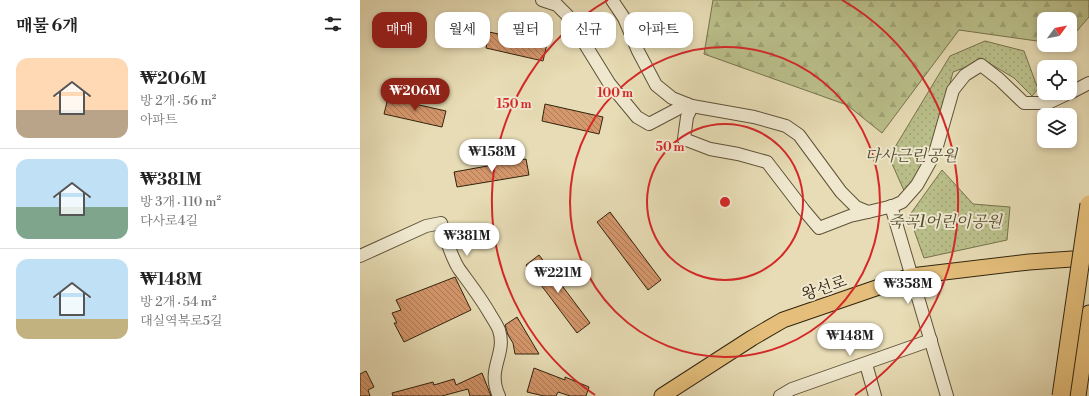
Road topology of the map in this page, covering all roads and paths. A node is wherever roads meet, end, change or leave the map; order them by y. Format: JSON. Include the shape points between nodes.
{"nodes":[{"id":1,"x":542,"y":0,"type":"edge"},
{"id":2,"x":612,"y":0,"type":"edge"},
{"id":3,"x":1089,"y":83,"type":"edge"},
{"id":4,"x":1077,"y":89,"type":"edge"},
{"id":5,"x":1055,"y":100,"type":"edge"},
{"id":6,"x":690,"y":105,"type":"junction"},
{"id":7,"x":1089,"y":204,"type":"edge"},
{"id":8,"x":891,"y":206,"type":"junction"},
{"id":9,"x":868,"y":212,"type":"junction"},
{"id":10,"x":360,"y":256,"type":"edge"},
{"id":11,"x":1089,"y":259,"type":"edge"},
{"id":12,"x":912,"y":276,"type":"junction"},
{"id":13,"x":1089,"y":314,"type":"edge"},
{"id":14,"x":931,"y":340,"type":"junction"},
{"id":15,"x":866,"y":364,"type":"junction"},
{"id":16,"x":798,"y":392,"type":"edge"},
{"id":17,"x":499,"y":396,"type":"edge"},
{"id":18,"x":662,"y":396,"type":"edge"},
{"id":19,"x":780,"y":396,"type":"edge"},
{"id":20,"x":875,"y":396,"type":"edge"},
{"id":21,"x":947,"y":396,"type":"edge"},
{"id":22,"x":1061,"y":396,"type":"edge"},
{"id":23,"x":1077,"y":396,"type":"edge"}],
"edges":[{"from":1,"to":6,"type":"street","via":[[557,5],[567,15],[609,83],[637,117],[649,124]]},
{"from":2,"to":6,"type":"street","via":[[624,18],[638,52],[656,85],[672,98]]},
{"from":3,"to":4,"type":"street"},
{"from":5,"to":8,"type":"street","via":[[1048,103],[1024,103],[981,65],[965,75],[953,90],[935,153],[928,166],[917,185],[902,202]]},
{"from":6,"to":9,"type":"street","via":[[786,126],[799,135],[841,192],[856,207]]},
{"from":6,"to":9,"type":"street","via":[[684,139],[710,149],[767,162],[819,228]]},
{"from":7,"to":22,"type":"highway","bridge":true},
{"from":8,"to":9,"type":"street"},
{"from":8,"to":12,"type":"street"},
{"from":10,"to":17,"type":"street","via":[[426,226],[441,223],[458,267],[481,297],[498,328],[502,340],[494,380]]},
{"from":11,"to":12,"type":"main road","name":"왕선로","via":[[1029,262]]},
{"from":12,"to":14,"type":"street"},
{"from":12,"to":18,"type":"main road","name":"왕선로","via":[[784,320]]},
{"from":13,"to":23,"type":"highway"},
{"from":14,"to":15,"type":"street"},
{"from":14,"to":21,"type":"street"},
{"from":15,"to":16,"type":"street"},
{"from":15,"to":20,"type":"street"},
{"from":16,"to":19,"type":"street"}]}
